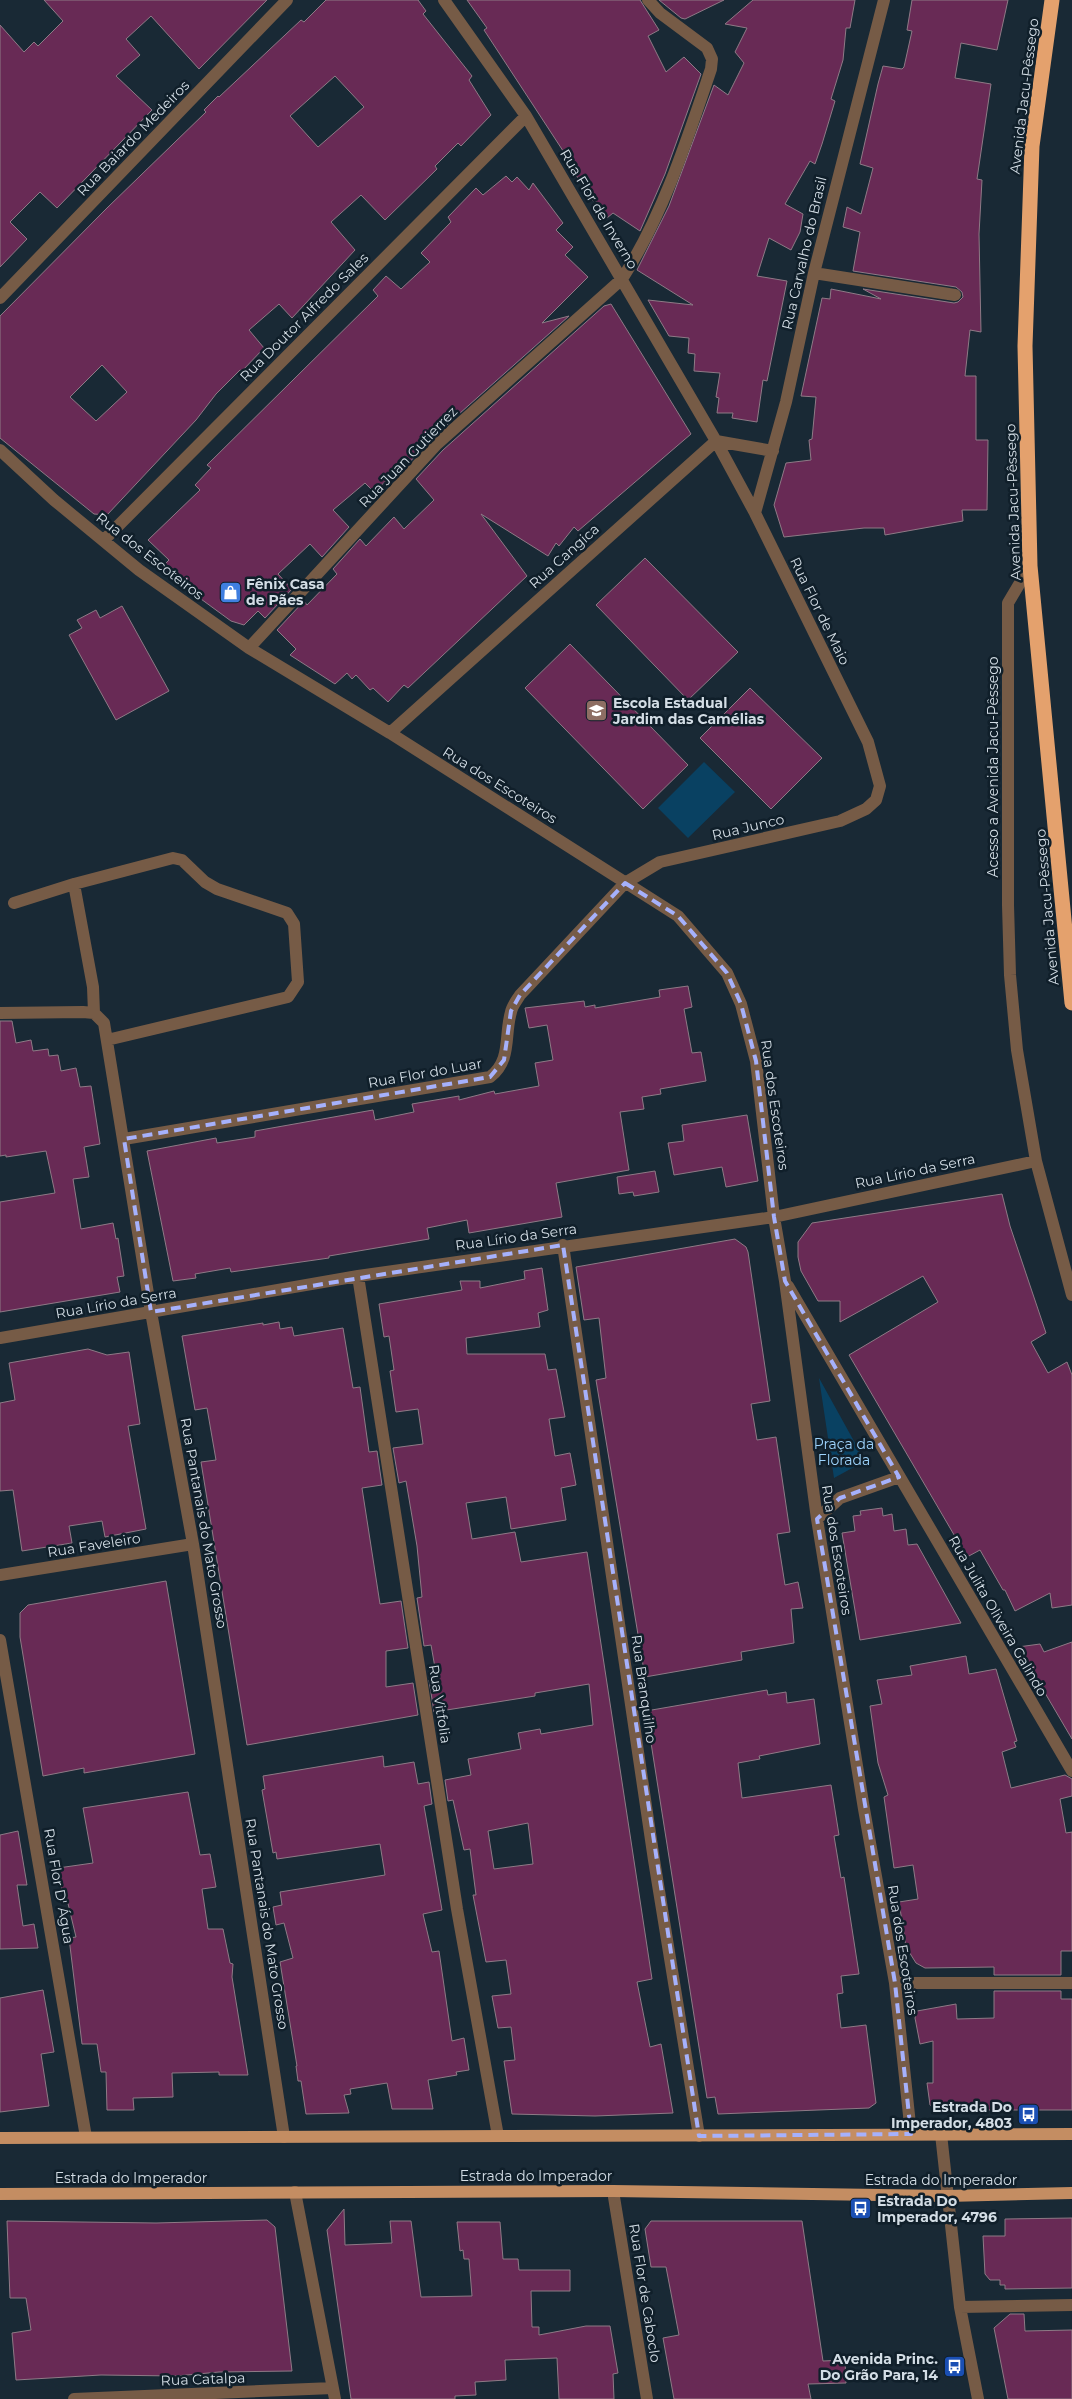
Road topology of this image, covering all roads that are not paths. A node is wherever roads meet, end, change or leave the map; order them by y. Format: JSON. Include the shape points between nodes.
{"nodes":[{"id":1,"x":287,"y":0,"type":"edge"},
{"id":2,"x":444,"y":0,"type":"edge"},
{"id":3,"x":648,"y":0,"type":"edge"},
{"id":4,"x":884,"y":0,"type":"edge"},
{"id":5,"x":1052,"y":0,"type":"edge"},
{"id":6,"x":526,"y":116,"type":"junction"},
{"id":7,"x":814,"y":274,"type":"junction"},
{"id":8,"x":622,"y":279,"type":"junction"},
{"id":9,"x":955,"y":295,"type":"dead end"},
{"id":10,"x":0,"y":298,"type":"edge"},
{"id":11,"x":716,"y":441,"type":"junction"},
{"id":12,"x":0,"y":450,"type":"edge"},
{"id":13,"x":773,"y":451,"type":"junction"},
{"id":14,"x":755,"y":513,"type":"junction"},
{"id":15,"x":104,"y":540,"type":"junction"},
{"id":16,"x":1030,"y":566,"type":"junction"},
{"id":17,"x":249,"y":648,"type":"junction"},
{"id":18,"x":390,"y":733,"type":"junction"},
{"id":19,"x":876,"y":800,"type":"joint"},
{"id":20,"x":625,"y":882,"type":"junction"},
{"id":21,"x":74,"y":884,"type":"junction"},
{"id":22,"x":14,"y":903,"type":"dead end"},
{"id":23,"x":1072,"y":1003,"type":"edge"},
{"id":24,"x":0,"y":1013,"type":"edge"},
{"id":25,"x":94,"y":1013,"type":"junction"},
{"id":26,"x":107,"y":1040,"type":"junction"},
{"id":27,"x":124,"y":1139,"type":"junction"},
{"id":28,"x":1036,"y":1161,"type":"junction"},
{"id":29,"x":774,"y":1217,"type":"junction"},
{"id":30,"x":563,"y":1246,"type":"junction"},
{"id":31,"x":358,"y":1276,"type":"junction"},
{"id":32,"x":785,"y":1282,"type":"junction"},
{"id":33,"x":1072,"y":1295,"type":"edge"},
{"id":34,"x":151,"y":1312,"type":"junction"},
{"id":35,"x":0,"y":1338,"type":"edge"},
{"id":36,"x":899,"y":1477,"type":"junction"},
{"id":37,"x":817,"y":1519,"type":"junction"},
{"id":38,"x":193,"y":1544,"type":"junction"},
{"id":39,"x":0,"y":1576,"type":"edge"},
{"id":40,"x":0,"y":1640,"type":"edge"},
{"id":41,"x":1072,"y":1771,"type":"edge"},
{"id":42,"x":895,"y":1983,"type":"junction"},
{"id":43,"x":1072,"y":1983,"type":"edge"},
{"id":44,"x":911,"y":2134,"type":"junction"},
{"id":45,"x":941,"y":2134,"type":"junction"},
{"id":46,"x":1072,"y":2134,"type":"edge"},
{"id":47,"x":498,"y":2136,"type":"junction"},
{"id":48,"x":699,"y":2136,"type":"junction"},
{"id":49,"x":284,"y":2137,"type":"junction"},
{"id":50,"x":0,"y":2138,"type":"edge"},
{"id":51,"x":86,"y":2138,"type":"junction"},
{"id":52,"x":613,"y":2191,"type":"junction"},
{"id":53,"x":295,"y":2192,"type":"junction"},
{"id":54,"x":1072,"y":2193,"type":"edge"},
{"id":55,"x":0,"y":2194,"type":"edge"},
{"id":56,"x":947,"y":2196,"type":"junction"},
{"id":57,"x":1072,"y":2305,"type":"edge"},
{"id":58,"x":960,"y":2307,"type":"junction"},
{"id":59,"x":334,"y":2394,"type":"edge"},
{"id":60,"x":74,"y":2399,"type":"edge"},
{"id":61,"x":646,"y":2399,"type":"edge"},
{"id":62,"x":978,"y":2399,"type":"edge"}],
"edges":[{"from":1,"to":10,"type":"street","name":"Rua Baiardo Medeiros"},
{"from":2,"to":6,"type":"street","name":"Rua Flor de Inverno"},
{"from":3,"to":8,"type":"street","name":"Rua Juan Gutierrez","via":[[660,13],[707,48],[712,59],[707,81],[654,221]]},
{"from":4,"to":7,"type":"street","name":"Rua Carvalho do Brasil"},
{"from":5,"to":16,"type":"highway","name":"Avenida Jacu-Pêssego","via":[[1032,146],[1025,346]]},
{"from":6,"to":8,"type":"street","name":"Rua Flor de Inverno"},
{"from":6,"to":15,"type":"street","name":"Rua Doutor Alfredo Sales"},
{"from":7,"to":9,"type":"street"},
{"from":7,"to":13,"type":"street","name":"Rua Carvalho do Brasil"},
{"from":8,"to":11,"type":"street","name":"Rua Flor de Inverno"},
{"from":8,"to":17,"type":"street","name":"Rua Juan Gutierrez","via":[[438,444]]},
{"from":11,"to":13,"type":"street"},
{"from":11,"to":14,"type":"street","name":"Rua Flor de Maio"},
{"from":11,"to":18,"type":"street","name":"Rua Cangica"},
{"from":12,"to":15,"type":"street","name":"Rua dos Escoteiros"},
{"from":13,"to":14,"type":"street","name":"Rua Carvalho do Brasil"},
{"from":14,"to":19,"type":"street","name":"Rua Flor de Maio","via":[[868,742],[880,786]]},
{"from":15,"to":17,"type":"street","name":"Rua dos Escoteiros","via":[[139,570]]},
{"from":16,"to":23,"type":"highway","name":"Avenida Jacu-Pêssego"},
{"from":16,"to":28,"type":"street","name":"Acesso a Avenida Jacu-Pêssego","via":[[1008,603],[1008,905],[1017,1050]]},
{"from":17,"to":18,"type":"street","name":"Rua dos Escoteiros"},
{"from":18,"to":20,"type":"street","name":"Rua dos Escoteiros"},
{"from":19,"to":20,"type":"street","name":"Rua Junco","via":[[866,809],[840,821],[660,862]]},
{"from":20,"to":27,"type":"street","name":"Rua Flor do Luar","via":[[520,994],[511,1011],[504,1060],[500,1069],[490,1077]]},
{"from":20,"to":29,"type":"street","name":"Rua dos Escoteiros","via":[[678,916],[727,973],[741,1004],[756,1060]]},
{"from":21,"to":22,"type":"street"},
{"from":21,"to":25,"type":"street","via":[[93,987]]},
{"from":21,"to":26,"type":"street","via":[[173,858],[189,865],[217,889],[287,913],[294,924],[298,982],[288,998]]},
{"from":24,"to":25,"type":"street"},
{"from":25,"to":26,"type":"street","name":"Rua Pantanais do Mato Grosso","via":[[104,1023]]},
{"from":26,"to":27,"type":"street","name":"Rua Pantanais do Mato Grosso"},
{"from":27,"to":34,"type":"street","name":"Rua Pantanais do Mato Grosso"},
{"from":28,"to":29,"type":"street","name":"Rua Lírio da Serra"},
{"from":28,"to":33,"type":"street"},
{"from":29,"to":30,"type":"street","name":"Rua Lírio da Serra"},
{"from":29,"to":32,"type":"street","name":"Rua dos Escoteiros"},
{"from":30,"to":31,"type":"street","name":"Rua Lírio da Serra"},
{"from":30,"to":48,"type":"street","name":"Rua Branquilho"},
{"from":31,"to":34,"type":"street","name":"Rua Lírio da Serra"},
{"from":31,"to":47,"type":"street","name":"Rua Vitfolia","via":[[457,1910]]},
{"from":32,"to":36,"type":"street","name":"Rua Julita Oliveira Galindo"},
{"from":32,"to":37,"type":"street","name":"Rua dos Escoteiros"},
{"from":34,"to":35,"type":"street","name":"Rua Lírio da Serra"},
{"from":34,"to":38,"type":"street","name":"Rua Pantanais do Mato Grosso"},
{"from":36,"to":37,"type":"street","via":[[840,1498]]},
{"from":36,"to":41,"type":"street","name":"Rua Julita Oliveira Galindo"},
{"from":37,"to":42,"type":"street","name":"Rua dos Escoteiros"},
{"from":38,"to":39,"type":"street","name":"Rua Faveleiro"},
{"from":38,"to":49,"type":"street","name":"Rua Pantanais do Mato Grosso"},
{"from":40,"to":51,"type":"street","name":"Rua Flor D' Água"},
{"from":42,"to":43,"type":"street"},
{"from":42,"to":44,"type":"street","name":"Rua dos Escoteiros"},
{"from":44,"to":45,"type":"main road"},
{"from":44,"to":48,"type":"main road"},
{"from":45,"to":46,"type":"main road"},
{"from":45,"to":56,"type":"street"},
{"from":47,"to":48,"type":"main road"},
{"from":47,"to":49,"type":"main road"},
{"from":49,"to":51,"type":"main road"},
{"from":50,"to":51,"type":"main road"},
{"from":52,"to":53,"type":"main road","name":"Estrada do Imperador"},
{"from":52,"to":56,"type":"main road","name":"Estrada do Imperador"},
{"from":52,"to":61,"type":"street","name":"Rua Flor de Caboclo"},
{"from":53,"to":55,"type":"main road","name":"Estrada do Imperador"},
{"from":53,"to":59,"type":"street"},
{"from":54,"to":56,"type":"main road","name":"Estrada do Imperador"},
{"from":56,"to":58,"type":"street"},
{"from":57,"to":58,"type":"street"},
{"from":58,"to":62,"type":"street"},
{"from":59,"to":60,"type":"street","name":"Rua Catalpa"}]}
